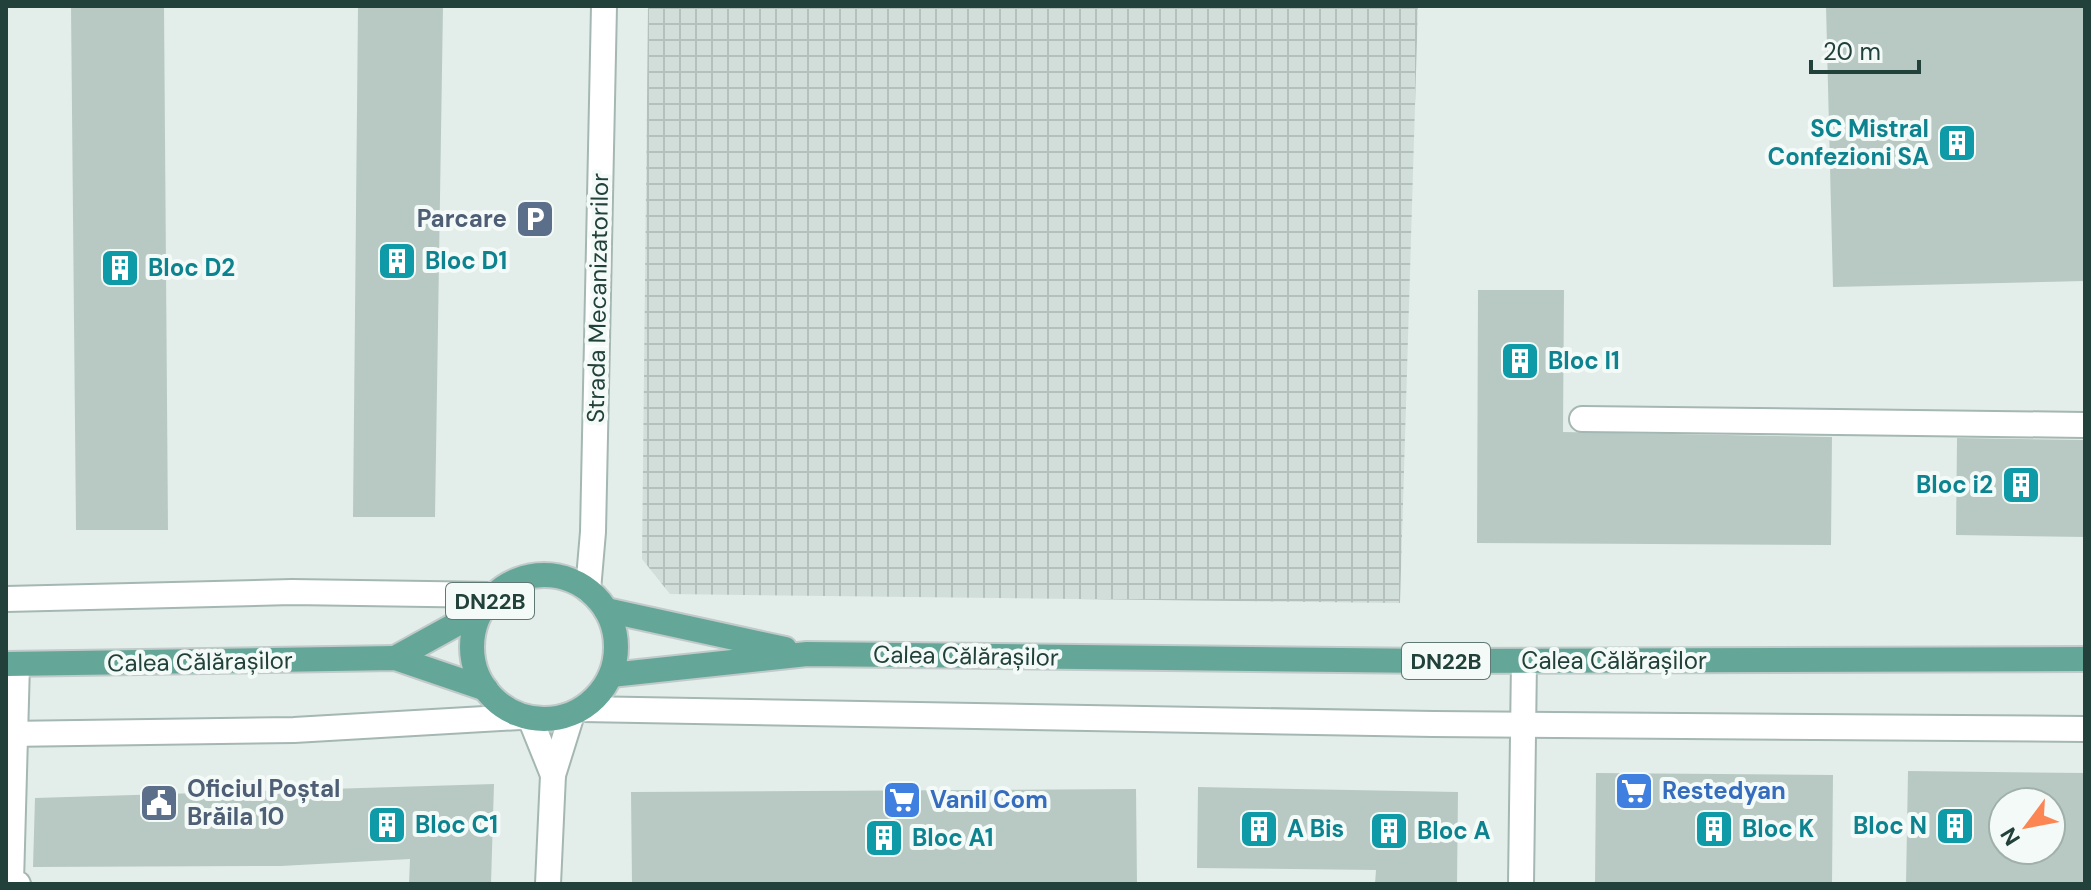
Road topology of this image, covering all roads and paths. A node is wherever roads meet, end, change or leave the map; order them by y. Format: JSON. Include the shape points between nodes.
{"nodes":[{"id":1,"x":604,"y":6,"type":"edge"},
{"id":2,"x":1582,"y":419,"type":"dead end"},
{"id":3,"x":2085,"y":425,"type":"edge"},
{"id":4,"x":588,"y":590,"type":"junction"},
{"id":5,"x":6,"y":599,"type":"edge"},
{"id":6,"x":489,"y":602,"type":"junction"},
{"id":7,"x":606,"y":610,"type":"junction"},
{"id":8,"x":807,"y":654,"type":"junction"},
{"id":9,"x":395,"y":658,"type":"junction"},
{"id":10,"x":2085,"y":659,"type":"edge"},
{"id":11,"x":1524,"y":661,"type":"junction"},
{"id":12,"x":11,"y":664,"type":"edge"},
{"id":13,"x":611,"y":675,"type":"junction"},
{"id":14,"x":486,"y":689,"type":"junction"},
{"id":15,"x":577,"y":711,"type":"junction"},
{"id":16,"x":525,"y":718,"type":"junction"},
{"id":17,"x":1523,"y":725,"type":"junction"},
{"id":18,"x":2085,"y":729,"type":"edge"},
{"id":19,"x":10,"y":734,"type":"edge"},
{"id":20,"x":553,"y":775,"type":"junction"},
{"id":21,"x":13,"y":883,"type":"edge"},
{"id":22,"x":548,"y":884,"type":"edge"},
{"id":23,"x":1521,"y":884,"type":"edge"}],
"edges":[{"from":1,"to":4,"type":"street","name":"Strada Mecanizatorilor"},
{"from":2,"to":3,"type":"street"},
{"from":4,"to":6,"type":"main road","number":"DN22B","via":[[570,580],[540,576],[511,583]]},
{"from":4,"to":7,"type":"main road","number":"DN22B"},
{"from":5,"to":6,"type":"street","via":[[292,592]]},
{"from":6,"to":9,"type":"main road","name":"Calea Călărașilor","number":"DN22B"},
{"from":6,"to":14,"type":"main road","number":"DN22B","via":[[475,629],[472,650]]},
{"from":7,"to":8,"type":"main road","name":"Calea Călărașilor","number":"DN22B"},
{"from":7,"to":13,"type":"main road","number":"DN22B","via":[[616,653]]},
{"from":8,"to":11,"type":"main road","name":"Calea Călărașilor","number":"DN22B"},
{"from":8,"to":13,"type":"main road","name":"Calea Călărașilor","number":"DN22B"},
{"from":9,"to":12,"type":"main road","name":"Calea Călărașilor","number":"DN22B"},
{"from":9,"to":14,"type":"main road","name":"Calea Călărașilor","number":"DN22B"},
{"from":10,"to":11,"type":"main road","name":"Calea Călărașilor","number":"DN22B"},
{"from":11,"to":17,"type":"street"},
{"from":12,"to":19,"type":"street"},
{"from":13,"to":15,"type":"main road","via":[[599,694]]},
{"from":14,"to":16,"type":"main road","number":"DN22B"},
{"from":15,"to":16,"type":"main road","via":[[558,718]]},
{"from":15,"to":17,"type":"street"},
{"from":15,"to":20,"type":"street"},
{"from":16,"to":19,"type":"street","via":[[294,730]]},
{"from":16,"to":20,"type":"street"},
{"from":17,"to":18,"type":"street"},
{"from":17,"to":23,"type":"street"},
{"from":19,"to":21,"type":"street"},
{"from":20,"to":22,"type":"street"}]}
